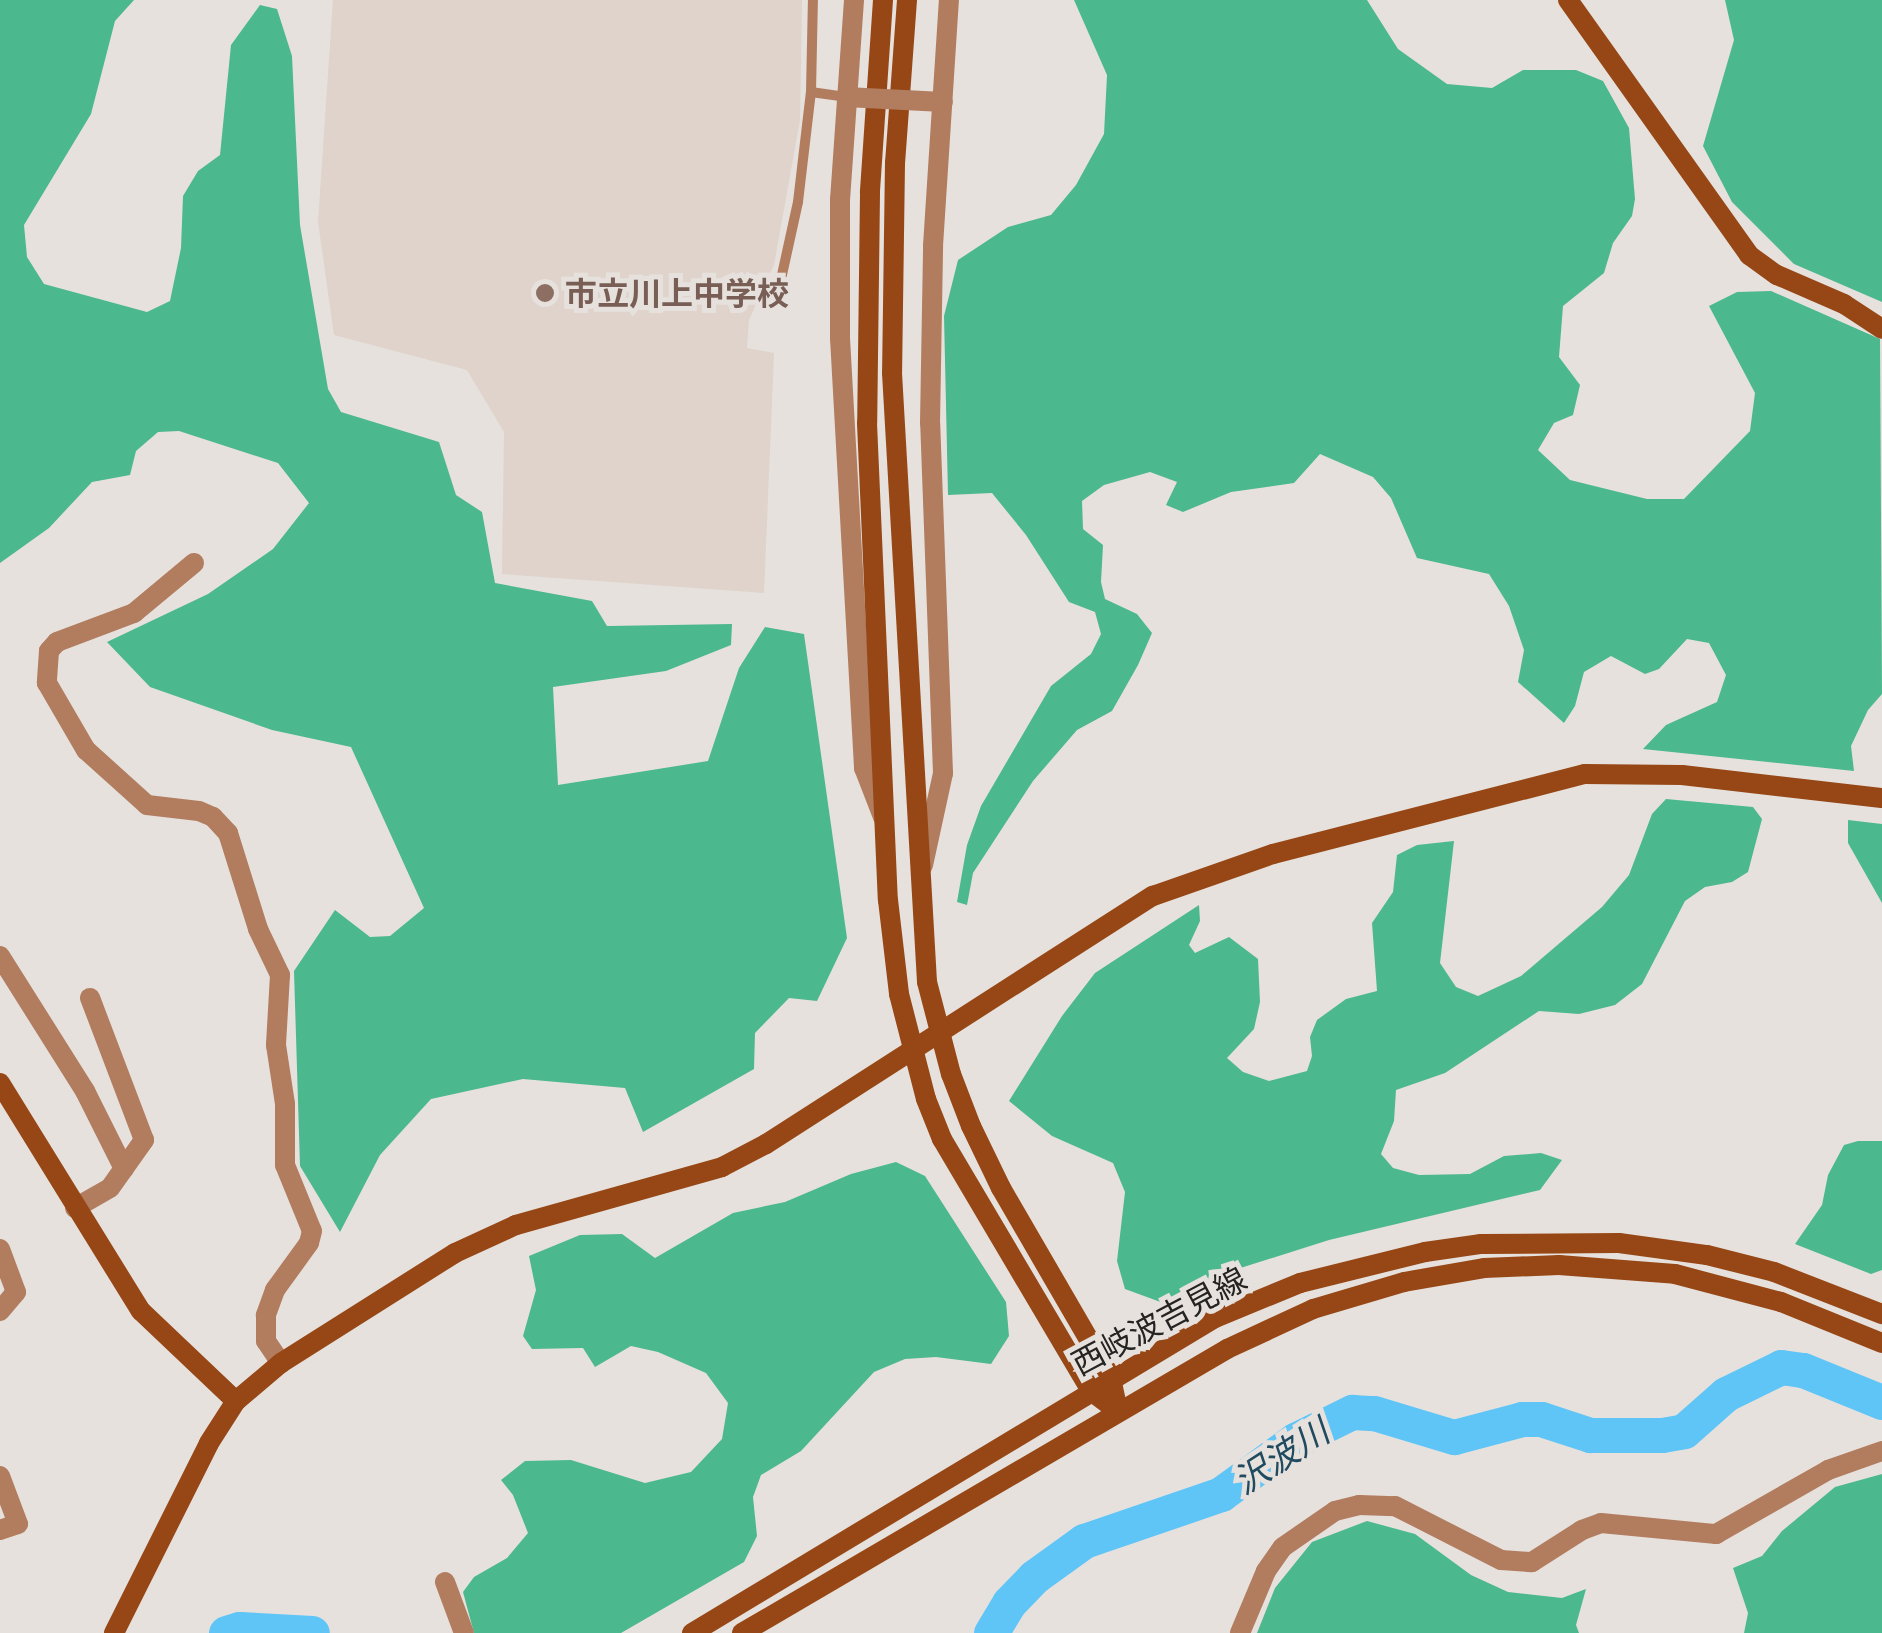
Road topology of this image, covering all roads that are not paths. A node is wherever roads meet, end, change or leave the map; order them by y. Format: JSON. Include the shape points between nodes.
{"nodes":[{"id":1,"x":813,"y":0,"type":"edge"},
{"id":2,"x":854,"y":0,"type":"edge"},
{"id":3,"x":883,"y":0,"type":"edge"},
{"id":4,"x":907,"y":0,"type":"edge"},
{"id":5,"x":949,"y":0,"type":"edge"},
{"id":6,"x":1568,"y":0,"type":"edge"},
{"id":7,"x":811,"y":92,"type":"junction"},
{"id":8,"x":846,"y":97,"type":"junction"},
{"id":9,"x":944,"y":102,"type":"junction"},
{"id":10,"x":778,"y":293,"type":"dead end"},
{"id":11,"x":1882,"y":329,"type":"edge"},
{"id":12,"x":194,"y":563,"type":"dead end"},
{"id":13,"x":1882,"y":798,"type":"edge"},
{"id":14,"x":886,"y":823,"type":"junction"},
{"id":15,"x":919,"y":879,"type":"junction"},
{"id":16,"x":0,"y":956,"type":"edge"},
{"id":17,"x":90,"y":998,"type":"dead end"},
{"id":18,"x":938,"y":1030,"type":"junction"},
{"id":19,"x":912,"y":1048,"type":"junction"},
{"id":20,"x":0,"y":1082,"type":"edge"},
{"id":21,"x":124,"y":1168,"type":"junction"},
{"id":22,"x":75,"y":1208,"type":"junction"},
{"id":23,"x":0,"y":1249,"type":"edge"},
{"id":24,"x":0,"y":1311,"type":"edge"},
{"id":25,"x":1882,"y":1314,"type":"edge"},
{"id":26,"x":1882,"y":1343,"type":"edge"},
{"id":27,"x":281,"y":1362,"type":"junction"},
{"id":28,"x":1111,"y":1378,"type":"junction"},
{"id":29,"x":1090,"y":1391,"type":"junction"},
{"id":30,"x":236,"y":1400,"type":"junction"},
{"id":31,"x":1118,"y":1410,"type":"junction"},
{"id":32,"x":1882,"y":1451,"type":"edge"},
{"id":33,"x":0,"y":1476,"type":"edge"},
{"id":34,"x":0,"y":1530,"type":"edge"},
{"id":35,"x":445,"y":1582,"type":"dead end"},
{"id":36,"x":114,"y":1633,"type":"edge"},
{"id":37,"x":464,"y":1633,"type":"edge"},
{"id":38,"x":692,"y":1633,"type":"edge"},
{"id":39,"x":742,"y":1633,"type":"edge"},
{"id":40,"x":1240,"y":1633,"type":"edge"}],
"edges":[{"from":1,"to":7,"type":"lane"},
{"from":2,"to":8,"type":"street"},
{"from":3,"to":14,"type":"street","via":[[867,320]]},
{"from":4,"to":15,"type":"street","via":[[895,163],[892,373]]},
{"from":5,"to":9,"type":"street"},
{"from":6,"to":11,"type":"street","via":[[1748,254]]},
{"from":7,"to":8,"type":"lane"},
{"from":7,"to":10,"type":"lane"},
{"from":8,"to":9,"type":"street","bridge":true},
{"from":8,"to":14,"type":"street","via":[[840,338],[864,768]]},
{"from":9,"to":15,"type":"street","via":[[930,423],[943,773]]},
{"from":12,"to":27,"type":"street","via":[[134,613],[56,642],[47,684],[86,750],[147,806],[199,812],[228,833],[280,975],[276,1045],[285,1165],[312,1231],[266,1315],[266,1341]]},
{"from":13,"to":18,"type":"street","via":[[1624,771],[1542,782],[1257,858],[1152,896]]},
{"from":14,"to":19,"type":"street","via":[[891,934]]},
{"from":15,"to":18,"type":"street"},
{"from":16,"to":21,"type":"street","via":[[85,1091]]},
{"from":17,"to":21,"type":"street","via":[[144,1140]]},
{"from":18,"to":19,"type":"street"},
{"from":18,"to":28,"type":"street","via":[[971,1126]]},
{"from":19,"to":27,"type":"street","via":[[722,1167],[516,1225],[455,1253]]},
{"from":19,"to":29,"type":"street","via":[[942,1140]]},
{"from":20,"to":22,"type":"street"},
{"from":21,"to":22,"type":"street","via":[[110,1188]]},
{"from":22,"to":30,"type":"street","via":[[141,1311]]},
{"from":23,"to":24,"type":"street","via":[[16,1292]]},
{"from":25,"to":28,"type":"street","name":"西岐波吉見線","via":[[1774,1272],[1707,1255],[1620,1243],[1481,1244],[1300,1283],[1216,1318]]},
{"from":26,"to":31,"type":"street","name":"西岐波吉見線","via":[[1782,1302],[1675,1274],[1559,1264],[1484,1268],[1313,1308]]},
{"from":27,"to":30,"type":"street"},
{"from":28,"to":29,"type":"street","name":"西岐波吉見線"},
{"from":28,"to":31,"type":"street"},
{"from":29,"to":31,"type":"street"},
{"from":29,"to":38,"type":"street","name":"西岐波吉見線"},
{"from":30,"to":36,"type":"street"},
{"from":31,"to":39,"type":"street","name":"西岐波吉見線"},
{"from":32,"to":40,"type":"street","via":[[1828,1470],[1716,1534],[1602,1524],[1532,1562],[1501,1560],[1395,1506],[1359,1504],[1335,1511],[1283,1547]]},
{"from":33,"to":34,"type":"street","via":[[18,1524]]},
{"from":35,"to":37,"type":"street"}]}
